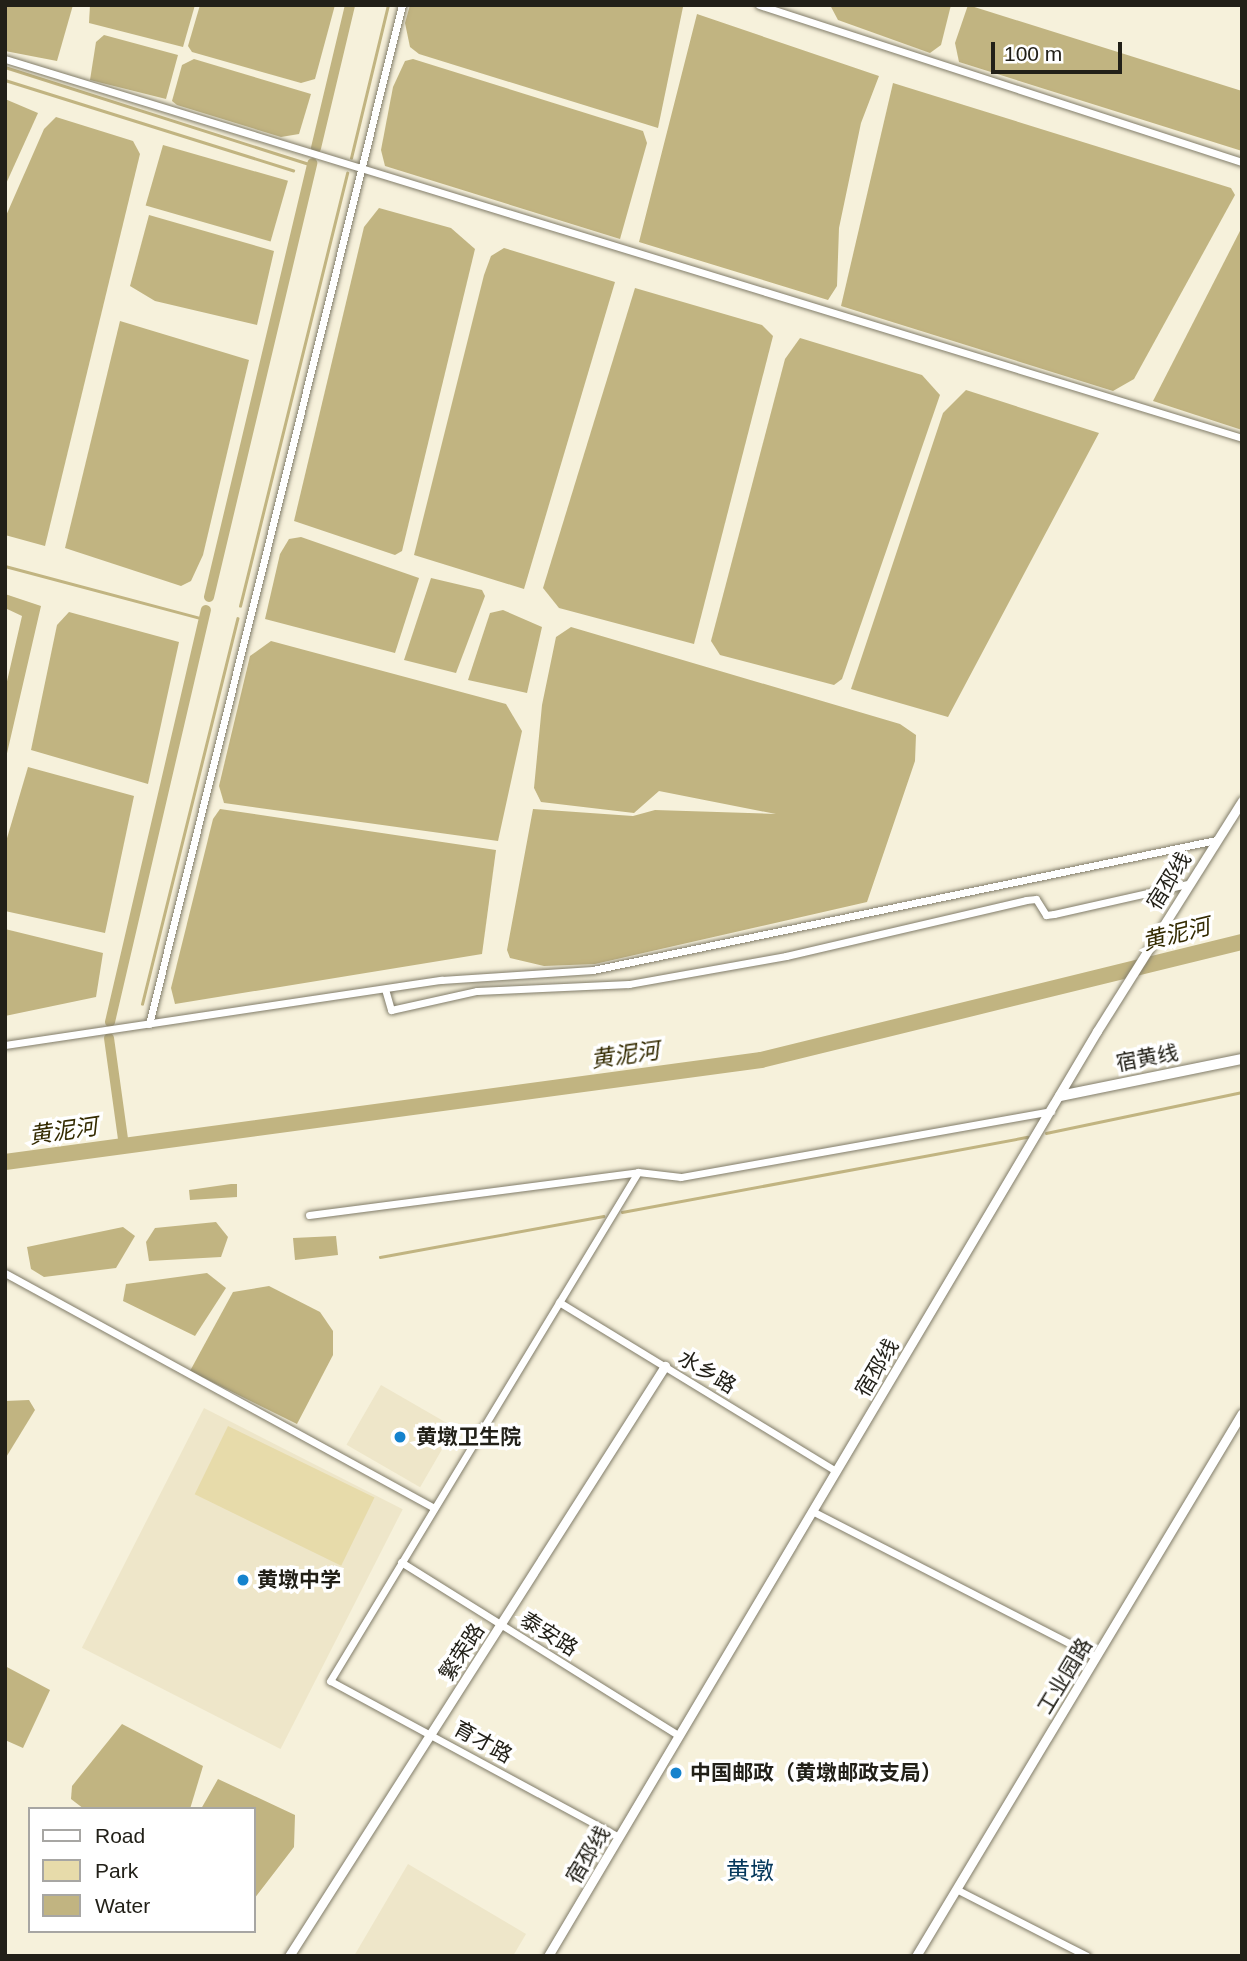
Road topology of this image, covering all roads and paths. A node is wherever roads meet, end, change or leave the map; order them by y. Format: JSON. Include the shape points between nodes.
{"nodes":[{"id":1,"x":402,"y":5,"type":"edge"},
{"id":2,"x":760,"y":5,"type":"edge"},
{"id":3,"x":5,"y":59,"type":"edge"},
{"id":4,"x":1242,"y":162,"type":"edge"},
{"id":5,"x":361,"y":173,"type":"junction"},
{"id":6,"x":1242,"y":438,"type":"edge"},
{"id":7,"x":1242,"y":801,"type":"edge"},
{"id":8,"x":1216,"y":840,"type":"junction"},
{"id":9,"x":1188,"y":884,"type":"junction"},
{"id":10,"x":475,"y":976,"type":"junction"},
{"id":11,"x":385,"y":989,"type":"junction"},
{"id":12,"x":477,"y":991,"type":"junction"},
{"id":13,"x":149,"y":1024,"type":"junction"},
{"id":14,"x":5,"y":1045,"type":"edge"},
{"id":15,"x":1242,"y":1059,"type":"edge"},
{"id":16,"x":1060,"y":1096,"type":"junction"},
{"id":17,"x":1051,"y":1111,"type":"junction"},
{"id":18,"x":638,"y":1172,"type":"junction"},
{"id":19,"x":309,"y":1215,"type":"dead end"},
{"id":20,"x":5,"y":1273,"type":"edge"},
{"id":21,"x":559,"y":1302,"type":"junction"},
{"id":22,"x":665,"y":1366,"type":"junction"},
{"id":23,"x":1242,"y":1413,"type":"edge"},
{"id":24,"x":836,"y":1471,"type":"junction"},
{"id":25,"x":434,"y":1508,"type":"junction"},
{"id":26,"x":812,"y":1511,"type":"junction"},
{"id":27,"x":401,"y":1562,"type":"junction"},
{"id":28,"x":500,"y":1624,"type":"junction"},
{"id":29,"x":1096,"y":1657,"type":"junction"},
{"id":30,"x":430,"y":1733,"type":"junction"},
{"id":31,"x":679,"y":1736,"type":"junction"},
{"id":32,"x":619,"y":1837,"type":"junction"},
{"id":33,"x":956,"y":1889,"type":"junction"},
{"id":34,"x":289,"y":1956,"type":"edge"},
{"id":35,"x":548,"y":1956,"type":"edge"},
{"id":36,"x":916,"y":1956,"type":"edge"},
{"id":37,"x":1087,"y":1956,"type":"edge"}],
"edges":[{"from":1,"to":5,"type":"street"},
{"from":2,"to":4,"type":"street"},
{"from":3,"to":5,"type":"street"},
{"from":5,"to":6,"type":"street"},
{"from":5,"to":13,"type":"street"},
{"from":7,"to":8,"type":"street","name":"宿邳线"},
{"from":8,"to":9,"type":"street","name":"宿邳线"},
{"from":8,"to":10,"type":"street","via":[[639,962]]},
{"from":9,"to":12,"type":"street","via":[[1054,914],[1026,900],[786,956],[629,984]]},
{"from":9,"to":16,"type":"street","name":"宿邳线"},
{"from":10,"to":11,"type":"street"},
{"from":10,"to":12,"type":"street"},
{"from":11,"to":12,"type":"street","via":[[391,1010]]},
{"from":11,"to":13,"type":"street"},
{"from":13,"to":14,"type":"street"},
{"from":15,"to":16,"type":"main road","name":"宿黄线"},
{"from":16,"to":17,"type":"street","name":"宿邳线"},
{"from":17,"to":18,"type":"street","via":[[681,1177]]},
{"from":17,"to":24,"type":"street","name":"宿邳线"},
{"from":18,"to":19,"type":"street"},
{"from":18,"to":21,"type":"street"},
{"from":20,"to":25,"type":"street"},
{"from":21,"to":22,"type":"street","name":"水乡路"},
{"from":21,"to":25,"type":"street"},
{"from":22,"to":24,"type":"street","name":"水乡路"},
{"from":22,"to":28,"type":"street","name":"繁荣路"},
{"from":23,"to":29,"type":"street","name":"工业园路"},
{"from":24,"to":26,"type":"street","name":"宿邳线"},
{"from":25,"to":27,"type":"street"},
{"from":26,"to":29,"type":"street"},
{"from":26,"to":31,"type":"street","name":"宿邳线"},
{"from":27,"to":28,"type":"street","name":"泰安路"},
{"from":27,"to":30,"type":"street","name":"育才路","via":[[330,1681]]},
{"from":28,"to":30,"type":"street","name":"繁荣路"},
{"from":28,"to":31,"type":"street","name":"泰安路"},
{"from":29,"to":33,"type":"street","name":"工业园路"},
{"from":30,"to":32,"type":"street","name":"育才路"},
{"from":30,"to":34,"type":"street","name":"繁荣路"},
{"from":31,"to":32,"type":"street","name":"宿邳线"},
{"from":32,"to":35,"type":"street","name":"宿邳线"},
{"from":33,"to":36,"type":"street","name":"工业园路"},
{"from":33,"to":37,"type":"street"}]}
